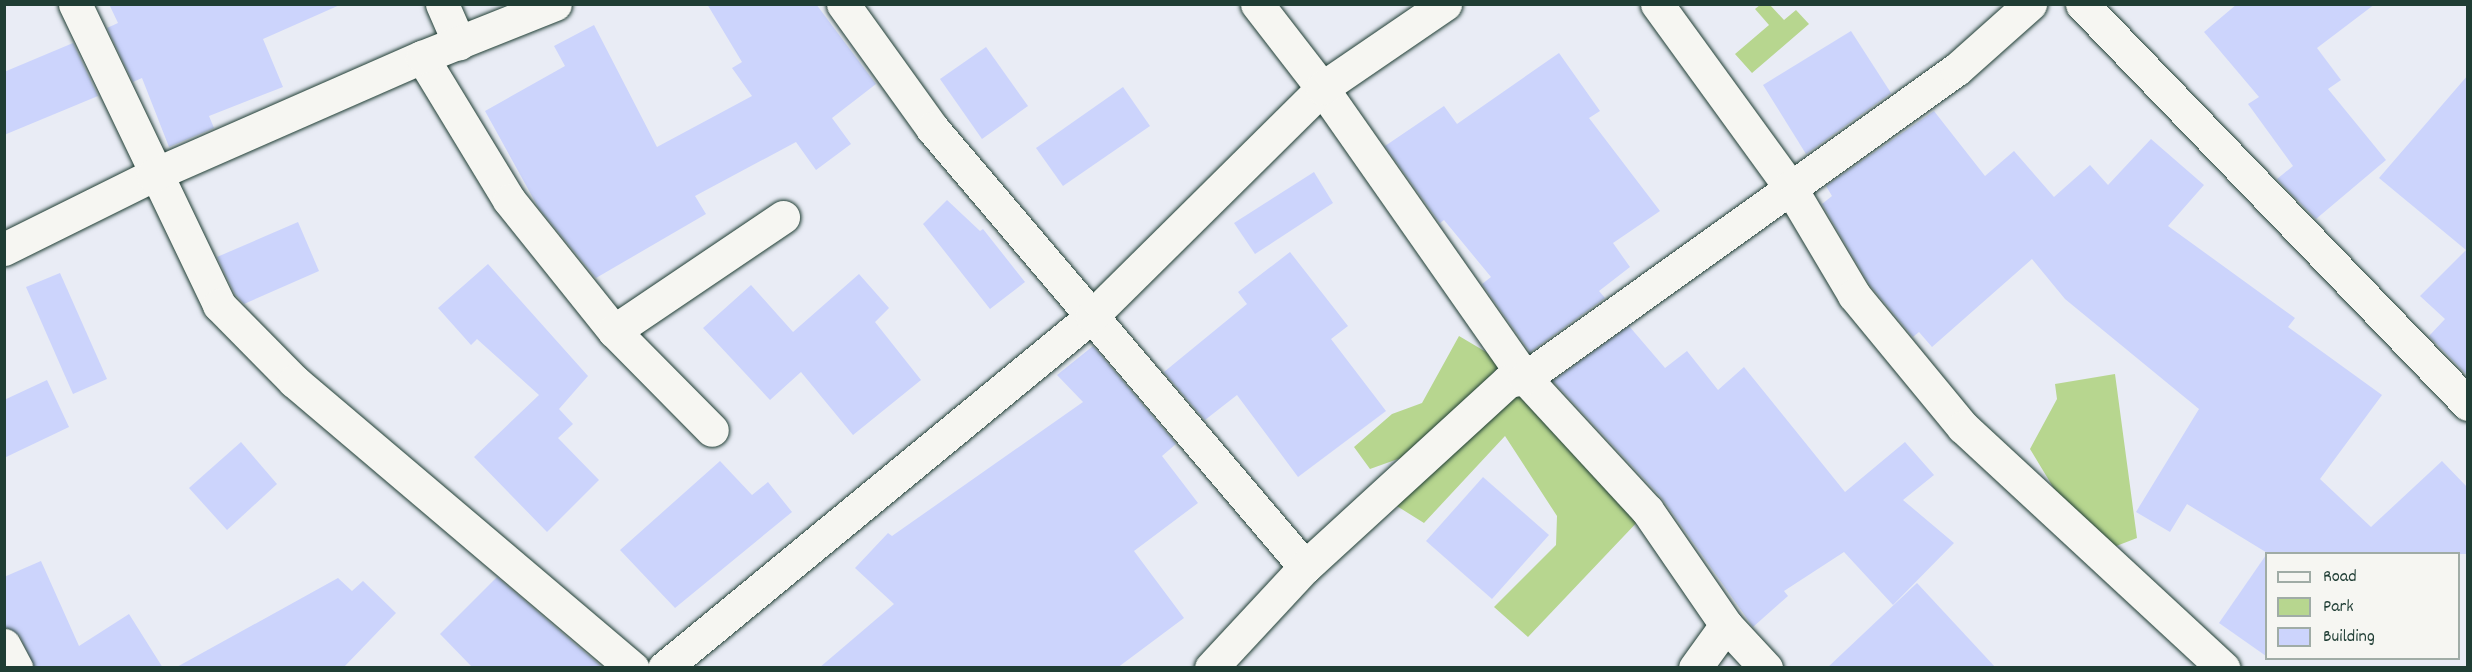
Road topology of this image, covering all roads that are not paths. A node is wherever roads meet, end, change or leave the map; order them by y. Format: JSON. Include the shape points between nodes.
{"nodes":[{"id":1,"x":75,"y":4,"type":"edge"},
{"id":2,"x":442,"y":4,"type":"edge"},
{"id":3,"x":555,"y":4,"type":"edge"},
{"id":4,"x":843,"y":4,"type":"edge"},
{"id":5,"x":1257,"y":4,"type":"edge"},
{"id":6,"x":1445,"y":4,"type":"edge"},
{"id":7,"x":1657,"y":4,"type":"edge"},
{"id":8,"x":2030,"y":4,"type":"edge"},
{"id":9,"x":2082,"y":4,"type":"edge"},
{"id":10,"x":459,"y":44,"type":"junction"},
{"id":11,"x":422,"y":57,"type":"junction"},
{"id":12,"x":1322,"y":88,"type":"junction"},
{"id":13,"x":153,"y":175,"type":"junction"},
{"id":14,"x":1790,"y":187,"type":"junction"},
{"id":15,"x":783,"y":217,"type":"dead end"},
{"id":16,"x":4,"y":249,"type":"edge"},
{"id":17,"x":1092,"y":316,"type":"junction"},
{"id":18,"x":614,"y":331,"type":"junction"},
{"id":19,"x":1525,"y":378,"type":"junction"},
{"id":20,"x":2468,"y":404,"type":"edge"},
{"id":21,"x":712,"y":430,"type":"dead end"},
{"id":22,"x":1305,"y":567,"type":"junction"},
{"id":23,"x":1726,"y":625,"type":"junction"},
{"id":24,"x":4,"y":645,"type":"edge"},
{"id":25,"x":16,"y":668,"type":"edge"},
{"id":26,"x":633,"y":668,"type":"edge"},
{"id":27,"x":664,"y":668,"type":"edge"},
{"id":28,"x":1211,"y":668,"type":"edge"},
{"id":29,"x":1695,"y":668,"type":"edge"},
{"id":30,"x":1766,"y":668,"type":"edge"},
{"id":31,"x":2223,"y":668,"type":"edge"}],
"edges":[{"from":1,"to":13,"type":"street"},
{"from":2,"to":10,"type":"street"},
{"from":3,"to":10,"type":"street"},
{"from":4,"to":17,"type":"street","via":[[932,128]]},
{"from":5,"to":12,"type":"street"},
{"from":6,"to":12,"type":"street"},
{"from":7,"to":14,"type":"street"},
{"from":8,"to":14,"type":"street","via":[[1957,69]]},
{"from":9,"to":20,"type":"street"},
{"from":10,"to":11,"type":"street"},
{"from":11,"to":13,"type":"street"},
{"from":11,"to":18,"type":"street","via":[[509,200]]},
{"from":12,"to":17,"type":"street"},
{"from":12,"to":19,"type":"street"},
{"from":13,"to":16,"type":"street"},
{"from":13,"to":26,"type":"street","via":[[219,305],[294,381]]},
{"from":14,"to":19,"type":"street"},
{"from":14,"to":31,"type":"street","via":[[1854,295],[1963,427]]},
{"from":15,"to":18,"type":"street"},
{"from":17,"to":22,"type":"street"},
{"from":17,"to":27,"type":"street"},
{"from":18,"to":21,"type":"street"},
{"from":19,"to":22,"type":"street","via":[[1508,381]]},
{"from":19,"to":23,"type":"street","via":[[1647,510]]},
{"from":22,"to":28,"type":"street"},
{"from":23,"to":29,"type":"street"},
{"from":23,"to":30,"type":"street"},
{"from":24,"to":25,"type":"street"}]}
